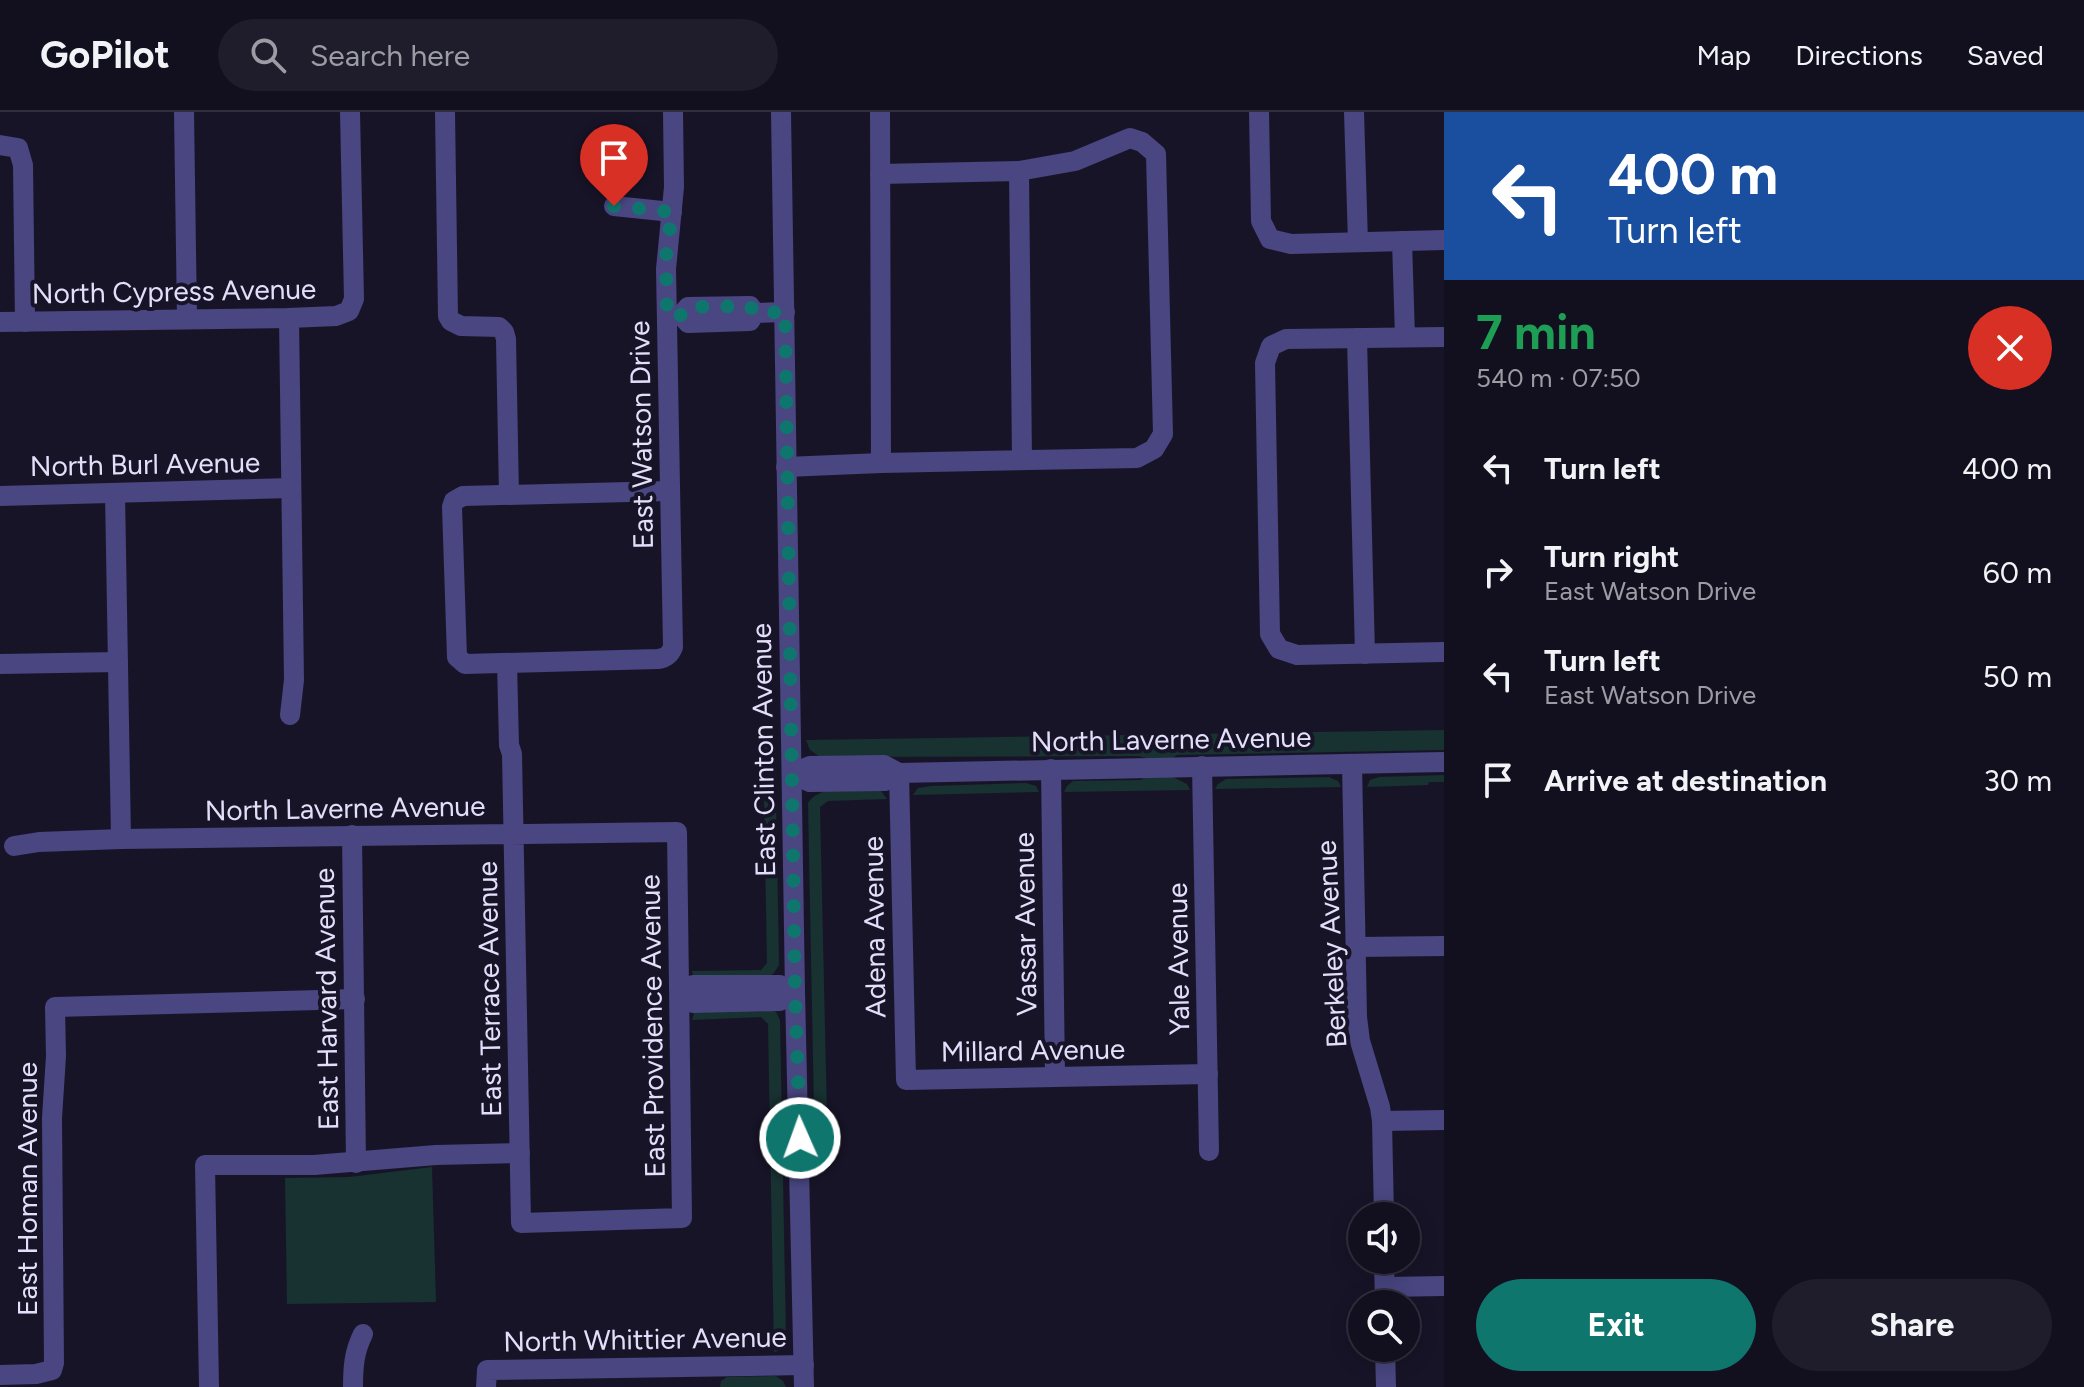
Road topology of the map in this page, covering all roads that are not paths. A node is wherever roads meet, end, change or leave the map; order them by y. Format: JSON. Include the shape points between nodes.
{"nodes":[{"id":1,"x":184,"y":112,"type":"edge"},
{"id":2,"x":350,"y":112,"type":"edge"},
{"id":3,"x":445,"y":112,"type":"edge"},
{"id":4,"x":673,"y":112,"type":"edge"},
{"id":5,"x":781,"y":112,"type":"edge"},
{"id":6,"x":880,"y":112,"type":"edge"},
{"id":7,"x":1259,"y":112,"type":"edge"},
{"id":8,"x":1354,"y":112,"type":"edge"},
{"id":9,"x":9,"y":146,"type":"edge"},
{"id":10,"x":1019,"y":171,"type":"junction"},
{"id":11,"x":880,"y":174,"type":"junction"},
{"id":12,"x":614,"y":206,"type":"dead end"},
{"id":13,"x":672,"y":212,"type":"junction"},
{"id":14,"x":1444,"y":240,"type":"edge"},
{"id":15,"x":1402,"y":241,"type":"junction"},
{"id":16,"x":1358,"y":242,"type":"junction"},
{"id":17,"x":785,"y":312,"type":"junction"},
{"id":18,"x":674,"y":315,"type":"junction"},
{"id":19,"x":289,"y":318,"type":"junction"},
{"id":20,"x":187,"y":319,"type":"junction"},
{"id":21,"x":0,"y":322,"type":"edge"},
{"id":22,"x":25,"y":322,"type":"junction"},
{"id":23,"x":1405,"y":337,"type":"junction"},
{"id":24,"x":1444,"y":337,"type":"edge"},
{"id":25,"x":1357,"y":338,"type":"junction"},
{"id":26,"x":1022,"y":460,"type":"junction"},
{"id":27,"x":881,"y":463,"type":"junction"},
{"id":28,"x":786,"y":467,"type":"junction"},
{"id":29,"x":291,"y":488,"type":"junction"},
{"id":30,"x":670,"y":491,"type":"junction"},
{"id":31,"x":115,"y":493,"type":"junction"},
{"id":32,"x":509,"y":495,"type":"junction"},
{"id":33,"x":0,"y":496,"type":"edge"},
{"id":34,"x":1444,"y":652,"type":"edge"},
{"id":35,"x":1365,"y":654,"type":"junction"},
{"id":36,"x":118,"y":662,"type":"junction"},
{"id":37,"x":507,"y":663,"type":"junction"},
{"id":38,"x":0,"y":664,"type":"edge"},
{"id":39,"x":290,"y":715,"type":"dead end"},
{"id":40,"x":1444,"y":762,"type":"edge"},
{"id":41,"x":1352,"y":764,"type":"junction"},
{"id":42,"x":1202,"y":766,"type":"junction"},
{"id":43,"x":1051,"y":769,"type":"junction"},
{"id":44,"x":899,"y":773,"type":"junction"},
{"id":45,"x":792,"y":774,"type":"junction"},
{"id":46,"x":677,"y":832,"type":"joint"},
{"id":47,"x":514,"y":834,"type":"junction"},
{"id":48,"x":352,"y":835,"type":"junction"},
{"id":49,"x":121,"y":839,"type":"junction"},
{"id":50,"x":14,"y":846,"type":"dead end"},
{"id":51,"x":1444,"y":946,"type":"edge"},
{"id":52,"x":1357,"y":947,"type":"junction"},
{"id":53,"x":795,"y":992,"type":"junction"},
{"id":54,"x":680,"y":994,"type":"junction"},
{"id":55,"x":355,"y":999,"type":"junction"},
{"id":56,"x":1208,"y":1074,"type":"junction"},
{"id":57,"x":1055,"y":1077,"type":"junction"},
{"id":58,"x":906,"y":1080,"type":"joint"},
{"id":59,"x":1444,"y":1120,"type":"edge"},
{"id":60,"x":1382,"y":1121,"type":"junction"},
{"id":61,"x":1209,"y":1151,"type":"dead end"},
{"id":62,"x":520,"y":1153,"type":"junction"},
{"id":63,"x":356,"y":1163,"type":"junction"},
{"id":64,"x":1384,"y":1202,"type":"edge"},
{"id":65,"x":521,"y":1223,"type":"joint"},
{"id":66,"x":1444,"y":1286,"type":"edge"},
{"id":67,"x":1420,"y":1290,"type":"edge"},
{"id":68,"x":363,"y":1334,"type":"dead end"},
{"id":69,"x":1385,"y":1362,"type":"edge"},
{"id":70,"x":804,"y":1365,"type":"junction"},
{"id":71,"x":0,"y":1375,"type":"edge"},
{"id":72,"x":708,"y":1377,"type":"edge"},
{"id":73,"x":486,"y":1378,"type":"edge"},
{"id":74,"x":209,"y":1387,"type":"edge"},
{"id":75,"x":353,"y":1387,"type":"edge"},
{"id":76,"x":804,"y":1387,"type":"edge"},
{"id":77,"x":1386,"y":1387,"type":"edge"}],
"edges":[{"from":1,"to":20,"type":"street"},
{"from":2,"to":19,"type":"street","name":"North Cypress Avenue","via":[[354,299],[349,311],[336,316]]},
{"from":3,"to":32,"type":"street","via":[[448,316],[461,326],[499,327],[504,332]]},
{"from":4,"to":13,"type":"street","name":"East Watson Drive"},
{"from":5,"to":17,"type":"street","name":"East Clinton Avenue"},
{"from":6,"to":11,"type":"street"},
{"from":7,"to":16,"type":"street","via":[[1261,221],[1270,239],[1291,244]]},
{"from":8,"to":16,"type":"street"},
{"from":9,"to":22,"type":"street","via":[[23,165]]},
{"from":10,"to":11,"type":"street"},
{"from":10,"to":26,"type":"street"},
{"from":10,"to":26,"type":"street","via":[[1075,161],[1130,138],[1156,154],[1163,434],[1154,449],[1137,458]]},
{"from":11,"to":27,"type":"street"},
{"from":12,"to":13,"type":"street"},
{"from":13,"to":18,"type":"street","name":"East Watson Drive","via":[[666,257]]},
{"from":14,"to":15,"type":"street"},
{"from":15,"to":16,"type":"street"},
{"from":15,"to":23,"type":"street"},
{"from":17,"to":18,"type":"street","via":[[755,313],[750,306],[688,307]]},
{"from":17,"to":28,"type":"street","name":"East Clinton Avenue"},
{"from":18,"to":30,"type":"street","name":"East Watson Drive"},
{"from":19,"to":20,"type":"street","name":"North Cypress Avenue"},
{"from":19,"to":29,"type":"street"},
{"from":20,"to":22,"type":"street","name":"North Cypress Avenue"},
{"from":21,"to":22,"type":"street","name":"North Cypress Avenue"},
{"from":23,"to":24,"type":"street"},
{"from":23,"to":25,"type":"street"},
{"from":25,"to":35,"type":"street"},
{"from":25,"to":35,"type":"street","via":[[1286,339],[1271,346],[1265,363],[1270,634],[1279,649],[1297,655]]},
{"from":26,"to":27,"type":"street"},
{"from":27,"to":28,"type":"street"},
{"from":28,"to":45,"type":"street","name":"East Clinton Avenue"},
{"from":29,"to":31,"type":"street","name":"North Burl Avenue"},
{"from":29,"to":39,"type":"street"},
{"from":30,"to":32,"type":"street"},
{"from":30,"to":37,"type":"street","name":"East Watson Drive","via":[[673,647],[668,656]]},
{"from":31,"to":33,"type":"street","name":"North Burl Avenue"},
{"from":31,"to":36,"type":"street"},
{"from":32,"to":37,"type":"street","via":[[463,496],[452,507],[457,657],[465,664]]},
{"from":34,"to":35,"type":"street"},
{"from":36,"to":38,"type":"street"},
{"from":36,"to":49,"type":"street"},
{"from":37,"to":47,"type":"street","name":"East Terrace Avenue"},
{"from":40,"to":41,"type":"street","name":"North Laverne Avenue"},
{"from":41,"to":42,"type":"street","name":"North Laverne Avenue"},
{"from":41,"to":52,"type":"street","name":"Berkeley Avenue"},
{"from":42,"to":43,"type":"street","name":"North Laverne Avenue"},
{"from":42,"to":56,"type":"street","name":"Yale Avenue"},
{"from":43,"to":44,"type":"street","name":"North Laverne Avenue"},
{"from":43,"to":57,"type":"street","name":"Vassar Avenue"},
{"from":44,"to":45,"type":"street","name":"North Laverne Avenue","via":[[884,765],[810,766]]},
{"from":44,"to":58,"type":"street","name":"Adena Avenue"},
{"from":45,"to":53,"type":"street","name":"East Clinton Avenue"},
{"from":46,"to":47,"type":"street","name":"North Laverne Avenue"},
{"from":46,"to":54,"type":"street","name":"East Providence Avenue"},
{"from":47,"to":48,"type":"street","name":"North Laverne Avenue"},
{"from":47,"to":62,"type":"street","name":"East Terrace Avenue"},
{"from":48,"to":49,"type":"street","name":"North Laverne Avenue"},
{"from":48,"to":55,"type":"street","name":"East Harvard Avenue"},
{"from":49,"to":50,"type":"street","name":"North Laverne Avenue"},
{"from":51,"to":52,"type":"street"},
{"from":52,"to":60,"type":"street","name":"Berkeley Avenue","via":[[1360,1041]]},
{"from":53,"to":54,"type":"street","via":[[780,1001],[751,1002],[693,1003]]},
{"from":53,"to":70,"type":"street","name":"East Clinton Avenue"},
{"from":54,"to":65,"type":"street","name":"East Providence Avenue","via":[[682,1218]]},
{"from":55,"to":63,"type":"street","name":"East Harvard Avenue"},
{"from":55,"to":71,"type":"street","name":"East Homan Avenue","via":[[55,1007],[55,1354],[52,1370]]},
{"from":56,"to":57,"type":"street","name":"Millard Avenue"},
{"from":56,"to":61,"type":"street","name":"Yale Avenue"},
{"from":57,"to":58,"type":"street","name":"Millard Avenue"},
{"from":59,"to":60,"type":"street"},
{"from":60,"to":64,"type":"street","name":"Berkeley Avenue"},
{"from":62,"to":63,"type":"street"},
{"from":62,"to":65,"type":"street","name":"East Terrace Avenue"},
{"from":63,"to":74,"type":"street","via":[[205,1165]]},
{"from":66,"to":67,"type":"street"},
{"from":68,"to":75,"type":"street","via":[[356,1349]]},
{"from":69,"to":77,"type":"street"},
{"from":70,"to":72,"type":"street","name":"North Whittier Avenue"},
{"from":70,"to":76,"type":"street","name":"East Clinton Avenue"},
{"from":72,"to":73,"type":"street","name":"North Whittier Avenue"}]}
